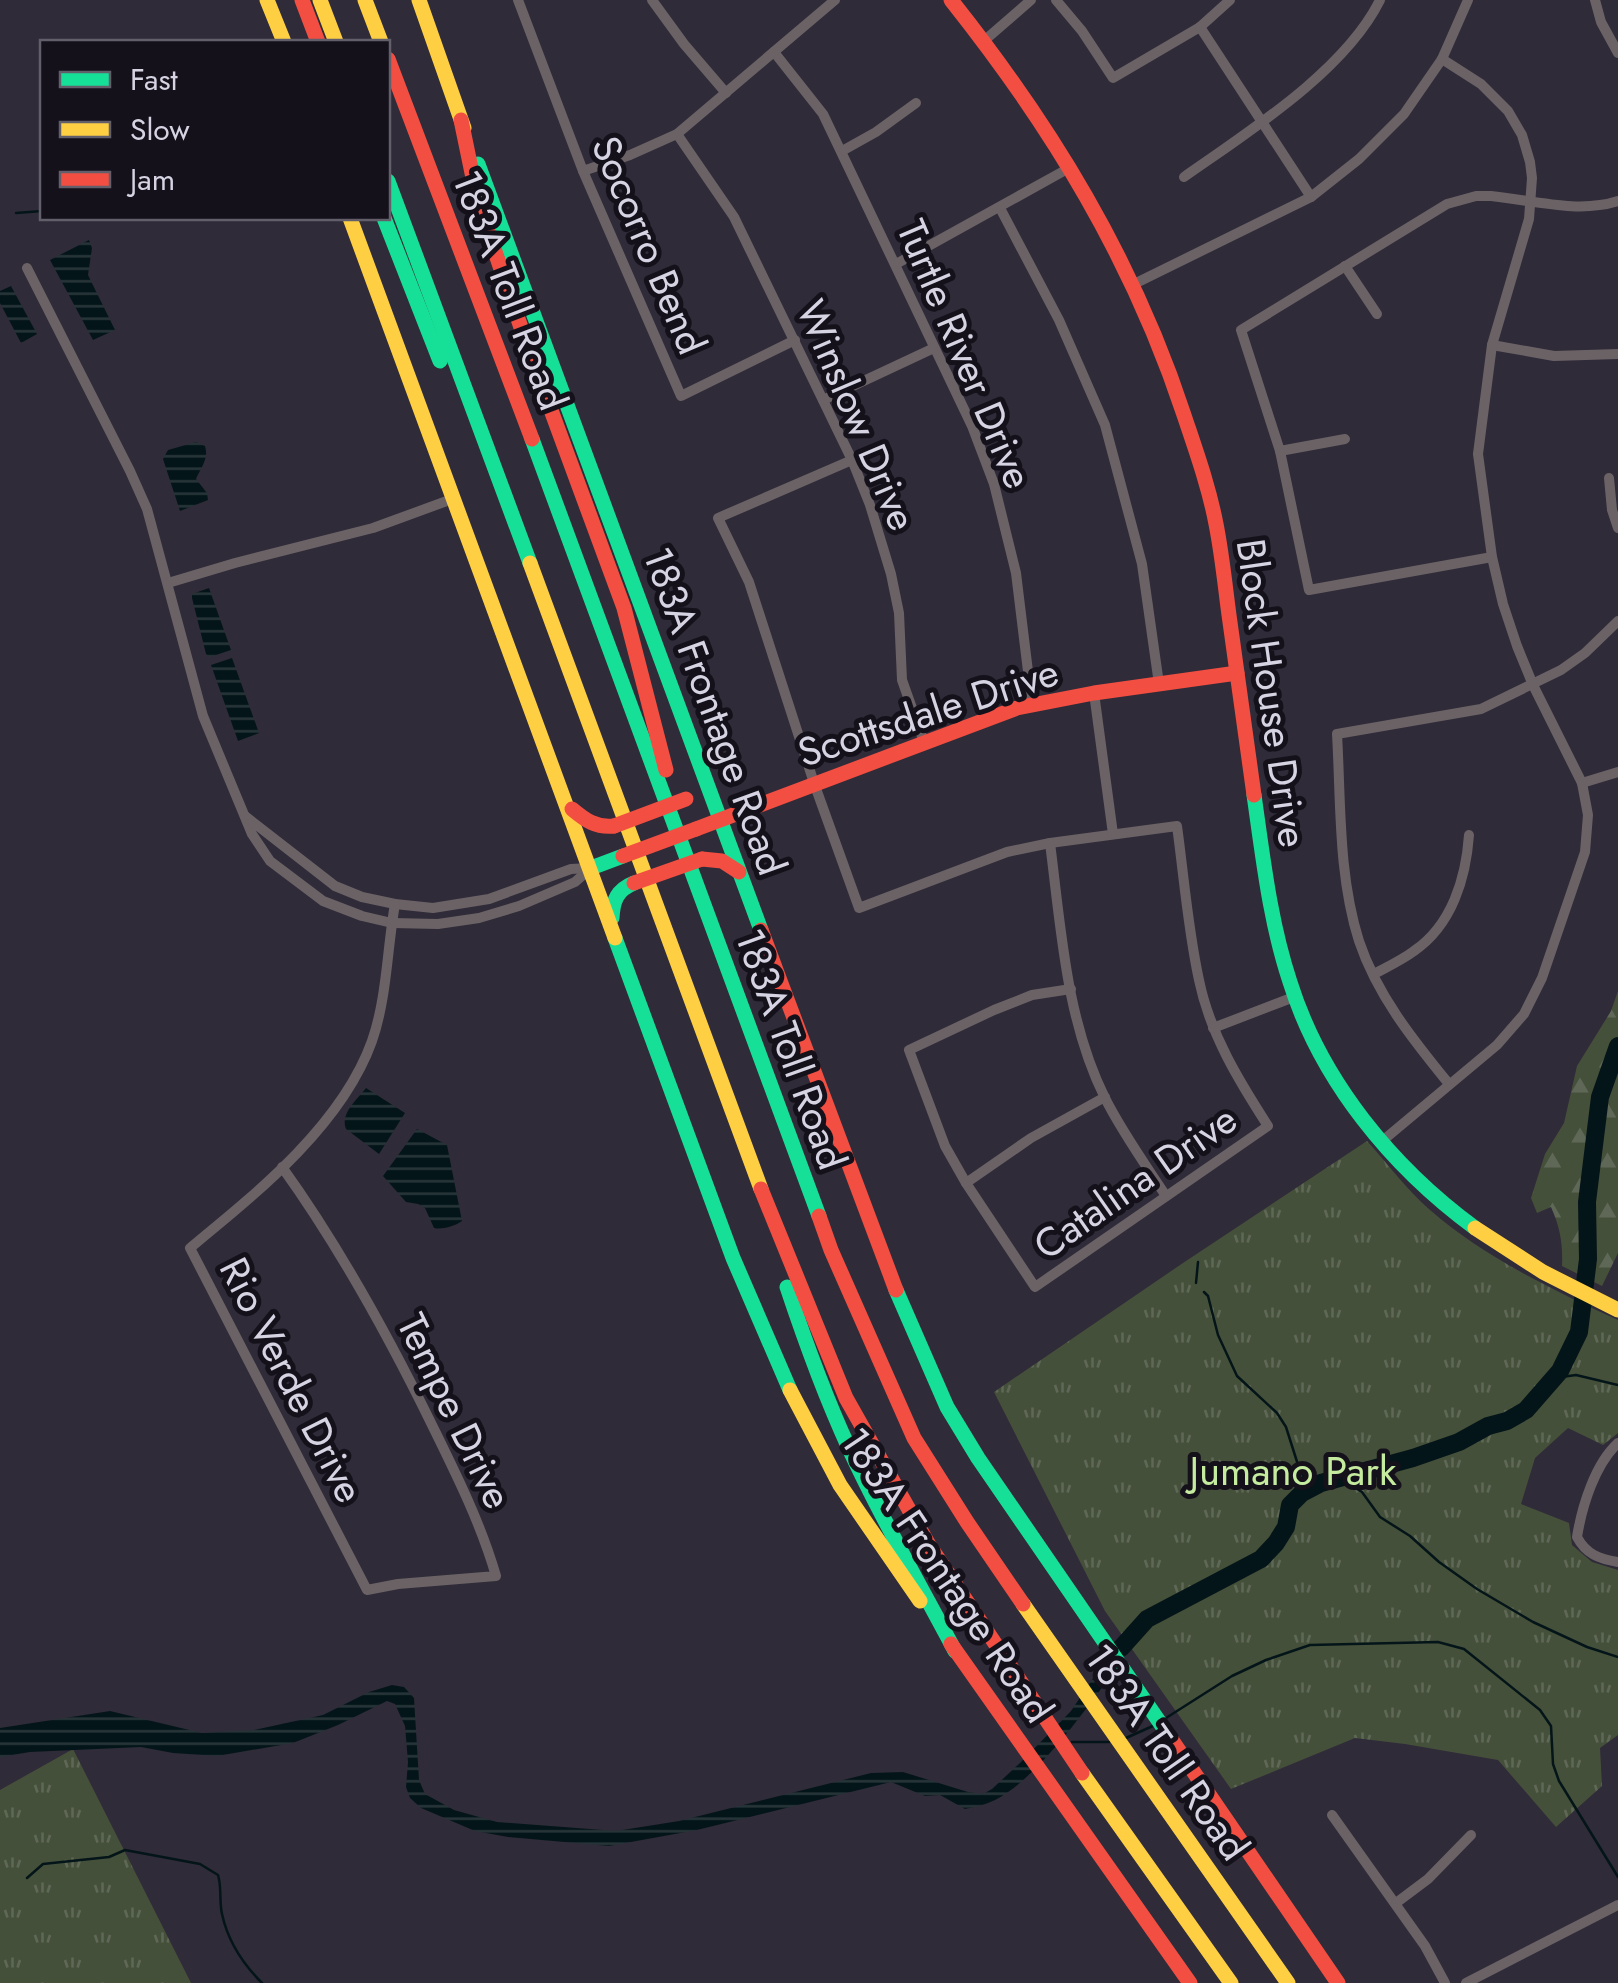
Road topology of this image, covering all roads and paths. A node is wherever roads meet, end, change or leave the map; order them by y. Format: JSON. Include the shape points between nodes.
{"nodes":[{"id":1,"x":267,"y":0,"type":"edge"},
{"id":2,"x":292,"y":0,"type":"edge"},
{"id":3,"x":302,"y":0,"type":"edge"},
{"id":4,"x":320,"y":0,"type":"edge"},
{"id":5,"x":365,"y":0,"type":"edge"},
{"id":6,"x":418,"y":0,"type":"edge"},
{"id":7,"x":518,"y":0,"type":"edge"},
{"id":8,"x":652,"y":0,"type":"edge"},
{"id":9,"x":835,"y":0,"type":"edge"},
{"id":10,"x":951,"y":0,"type":"edge"},
{"id":11,"x":1031,"y":0,"type":"edge"},
{"id":12,"x":1056,"y":0,"type":"edge"},
{"id":13,"x":1230,"y":0,"type":"edge"},
{"id":14,"x":1380,"y":0,"type":"edge"},
{"id":15,"x":1468,"y":0,"type":"edge"},
{"id":16,"x":1595,"y":0,"type":"edge"},
{"id":17,"x":1200,"y":27,"type":"junction"},
{"id":18,"x":283,"y":40,"type":"edge"},
{"id":19,"x":302,"y":40,"type":"edge"},
{"id":20,"x":317,"y":40,"type":"edge"},
{"id":21,"x":335,"y":40,"type":"edge"},
{"id":22,"x":380,"y":40,"type":"edge"},
{"id":23,"x":984,"y":40,"type":"junction"},
{"id":24,"x":774,"y":52,"type":"junction"},
{"id":25,"x":1618,"y":54,"type":"edge"},
{"id":26,"x":1442,"y":59,"type":"junction"},
{"id":27,"x":390,"y":64,"type":"edge"},
{"id":28,"x":726,"y":93,"type":"junction"},
{"id":29,"x":916,"y":103,"type":"dead end"},
{"id":30,"x":462,"y":120,"type":"junction"},
{"id":31,"x":1263,"y":122,"type":"junction"},
{"id":32,"x":676,"y":134,"type":"junction"},
{"id":33,"x":842,"y":152,"type":"junction"},
{"id":34,"x":1071,"y":167,"type":"junction"},
{"id":35,"x":583,"y":171,"type":"junction"},
{"id":36,"x":1184,"y":177,"type":"dead end"},
{"id":37,"x":390,"y":186,"type":"edge"},
{"id":38,"x":1311,"y":197,"type":"junction"},
{"id":39,"x":1531,"y":200,"type":"junction"},
{"id":40,"x":1618,"y":200,"type":"edge"},
{"id":41,"x":1000,"y":208,"type":"junction"},
{"id":42,"x":351,"y":220,"type":"edge"},
{"id":43,"x":385,"y":220,"type":"edge"},
{"id":44,"x":896,"y":264,"type":"junction"},
{"id":45,"x":1345,"y":266,"type":"junction"},
{"id":46,"x":28,"y":268,"type":"dead end"},
{"id":47,"x":1132,"y":285,"type":"junction"},
{"id":48,"x":1377,"y":314,"type":"dead end"},
{"id":49,"x":795,"y":340,"type":"junction"},
{"id":50,"x":1492,"y":345,"type":"junction"},
{"id":51,"x":934,"y":348,"type":"junction"},
{"id":52,"x":1618,"y":354,"type":"edge"},
{"id":53,"x":824,"y":400,"type":"junction"},
{"id":54,"x":1346,"y":439,"type":"dead end"},
{"id":55,"x":1280,"y":451,"type":"junction"},
{"id":56,"x":852,"y":460,"type":"junction"},
{"id":57,"x":1609,"y":478,"type":"dead end"},
{"id":58,"x":455,"y":498,"type":"junction"},
{"id":59,"x":1618,"y":528,"type":"edge"},
{"id":60,"x":1492,"y":557,"type":"junction"},
{"id":61,"x":538,"y":582,"type":"junction"},
{"id":62,"x":168,"y":583,"type":"junction"},
{"id":63,"x":1618,"y":621,"type":"edge"},
{"id":64,"x":1238,"y":674,"type":"junction"},
{"id":65,"x":1159,"y":684,"type":"junction"},
{"id":66,"x":1534,"y":685,"type":"junction"},
{"id":67,"x":1094,"y":693,"type":"junction"},
{"id":68,"x":1032,"y":704,"type":"junction"},
{"id":69,"x":924,"y":742,"type":"junction"},
{"id":70,"x":703,"y":768,"type":"junction"},
{"id":71,"x":1618,"y":772,"type":"edge"},
{"id":72,"x":1582,"y":782,"type":"junction"},
{"id":73,"x":814,"y":783,"type":"junction"},
{"id":74,"x":569,"y":807,"type":"junction"},
{"id":75,"x":244,"y":815,"type":"junction"},
{"id":76,"x":720,"y":818,"type":"junction"},
{"id":77,"x":1113,"y":834,"type":"junction"},
{"id":78,"x":1469,"y":835,"type":"dead end"},
{"id":79,"x":1050,"y":843,"type":"junction"},
{"id":80,"x":592,"y":868,"type":"junction"},
{"id":81,"x":739,"y":872,"type":"junction"},
{"id":82,"x":697,"y":888,"type":"junction"},
{"id":83,"x":395,"y":904,"type":"junction"},
{"id":84,"x":392,"y":922,"type":"junction"},
{"id":85,"x":612,"y":926,"type":"junction"},
{"id":86,"x":1374,"y":974,"type":"junction"},
{"id":87,"x":1071,"y":990,"type":"junction"},
{"id":88,"x":1294,"y":997,"type":"junction"},
{"id":89,"x":1213,"y":1028,"type":"junction"},
{"id":90,"x":1449,"y":1084,"type":"junction"},
{"id":91,"x":1104,"y":1097,"type":"junction"},
{"id":92,"x":1381,"y":1142,"type":"junction"},
{"id":93,"x":282,"y":1167,"type":"junction"},
{"id":94,"x":966,"y":1183,"type":"junction"},
{"id":95,"x":1166,"y":1196,"type":"junction"},
{"id":96,"x":775,"y":1226,"type":"junction"},
{"id":97,"x":1618,"y":1310,"type":"edge"},
{"id":98,"x":1618,"y":1443,"type":"edge"},
{"id":99,"x":1618,"y":1562,"type":"edge"},
{"id":100,"x":368,"y":1590,"type":"joint"},
{"id":101,"x":956,"y":1651,"type":"junction"},
{"id":102,"x":1332,"y":1815,"type":"dead end"},
{"id":103,"x":1471,"y":1836,"type":"dead end"},
{"id":104,"x":1396,"y":1902,"type":"junction"},
{"id":105,"x":1618,"y":1905,"type":"edge"},
{"id":106,"x":1190,"y":1983,"type":"edge"},
{"id":107,"x":1231,"y":1983,"type":"edge"},
{"id":108,"x":1288,"y":1983,"type":"edge"},
{"id":109,"x":1338,"y":1983,"type":"edge"},
{"id":110,"x":1445,"y":1983,"type":"edge"},
{"id":111,"x":1466,"y":1983,"type":"edge"}],
"edges":[{"from":1,"to":18,"type":"main road"},
{"from":2,"to":19,"type":"main road"},
{"from":3,"to":20,"type":"main road"},
{"from":4,"to":21,"type":"main road"},
{"from":5,"to":22,"type":"main road"},
{"from":6,"to":30,"type":"main road","name":"183A Frontage Road"},
{"from":7,"to":35,"type":"street","name":"Socorro Bend"},
{"from":8,"to":28,"type":"street"},
{"from":9,"to":24,"type":"street"},
{"from":10,"to":23,"type":"main road","name":"Block House Drive"},
{"from":11,"to":23,"type":"street"},
{"from":12,"to":17,"type":"street","via":[[1112,78]]},
{"from":13,"to":17,"type":"street"},
{"from":14,"to":31,"type":"street","via":[[1335,61]]},
{"from":15,"to":26,"type":"street"},
{"from":16,"to":25,"type":"street"},
{"from":17,"to":31,"type":"street"},
{"from":23,"to":34,"type":"main road","name":"Block House Drive"},
{"from":24,"to":28,"type":"street"},
{"from":24,"to":33,"type":"street","name":"Turtle River Drive","via":[[823,114]]},
{"from":26,"to":38,"type":"street","via":[[1404,114]]},
{"from":26,"to":39,"type":"street","via":[[1496,97],[1516,122],[1530,162]]},
{"from":27,"to":82,"type":"main road","name":"183A Toll Road"},
{"from":28,"to":32,"type":"street"},
{"from":29,"to":33,"type":"street"},
{"from":30,"to":70,"type":"main road","name":"183A Frontage Road"},
{"from":30,"to":82,"type":"main road","via":[[478,202],[624,608]]},
{"from":31,"to":36,"type":"street"},
{"from":31,"to":38,"type":"street"},
{"from":32,"to":35,"type":"street"},
{"from":32,"to":49,"type":"street","name":"Winslow Drive","via":[[734,216]]},
{"from":33,"to":44,"type":"street","name":"Turtle River Drive"},
{"from":34,"to":41,"type":"street"},
{"from":34,"to":47,"type":"main road","name":"Block House Drive"},
{"from":35,"to":49,"type":"street","name":"Socorro Bend","via":[[680,396]]},
{"from":37,"to":61,"type":"main road","name":"183A Toll Road"},
{"from":38,"to":47,"type":"street"},
{"from":39,"to":40,"type":"street","via":[[1583,207]]},
{"from":39,"to":45,"type":"street","via":[[1476,196],[1446,204]]},
{"from":39,"to":50,"type":"street"},
{"from":41,"to":44,"type":"street"},
{"from":41,"to":65,"type":"street","via":[[1105,425],[1142,564]]},
{"from":42,"to":58,"type":"main road","name":"183A Frontage Road"},
{"from":43,"to":61,"type":"main road","via":[[505,520]]},
{"from":44,"to":51,"type":"street","name":"Turtle River Drive"},
{"from":45,"to":48,"type":"street"},
{"from":45,"to":55,"type":"street","via":[[1240,330]]},
{"from":46,"to":62,"type":"street","name":"Scottsdale Drive","via":[[147,509]]},
{"from":47,"to":64,"type":"main road","name":"Block House Drive","via":[[1203,470]]},
{"from":49,"to":53,"type":"street","name":"Winslow Drive"},
{"from":50,"to":52,"type":"street","via":[[1554,356]]},
{"from":50,"to":60,"type":"street","via":[[1478,454]]},
{"from":51,"to":53,"type":"street"},
{"from":51,"to":68,"type":"street","name":"Turtle River Drive","via":[[994,484],[1016,573]]},
{"from":53,"to":56,"type":"street","name":"Winslow Drive"},
{"from":54,"to":55,"type":"street"},
{"from":55,"to":60,"type":"street","via":[[1309,590]]},
{"from":56,"to":69,"type":"street","name":"Winslow Drive","via":[[891,574],[902,680]]},
{"from":56,"to":73,"type":"street","via":[[718,518],[749,582]]},
{"from":57,"to":59,"type":"street"},
{"from":58,"to":62,"type":"street","via":[[373,528]]},
{"from":58,"to":74,"type":"main road","name":"183A Frontage Road"},
{"from":60,"to":66,"type":"street"},
{"from":61,"to":96,"type":"main road","name":"183A Toll Road"},
{"from":62,"to":75,"type":"street","name":"Scottsdale Drive","via":[[203,716]]},
{"from":63,"to":66,"type":"street","via":[[1562,670]]},
{"from":64,"to":65,"type":"main road","name":"Scottsdale Drive"},
{"from":64,"to":88,"type":"main road","name":"Block House Drive","via":[[1266,884]]},
{"from":65,"to":67,"type":"main road","name":"Scottsdale Drive"},
{"from":66,"to":72,"type":"street"},
{"from":66,"to":86,"type":"street","via":[[1481,708],[1337,734],[1348,898]]},
{"from":67,"to":68,"type":"main road","name":"Scottsdale Drive"},
{"from":67,"to":77,"type":"street"},
{"from":68,"to":69,"type":"main road","name":"Scottsdale Drive"},
{"from":69,"to":73,"type":"main road","name":"Scottsdale Drive"},
{"from":70,"to":74,"type":"main road","bridge":true,"via":[[698,789],[686,798],[614,826],[593,826]]},
{"from":70,"to":76,"type":"main road","name":"183A Frontage Road"},
{"from":71,"to":72,"type":"street"},
{"from":72,"to":90,"type":"street","via":[[1588,815],[1584,852],[1542,978],[1524,1014],[1497,1045]]},
{"from":73,"to":76,"type":"main road","name":"Scottsdale Drive"},
{"from":73,"to":79,"type":"street","via":[[859,908],[1007,852]]},
{"from":74,"to":80,"type":"main road","name":"183A Frontage Road"},
{"from":75,"to":83,"type":"street","name":"Scottsdale Drive","via":[[335,886]]},
{"from":75,"to":84,"type":"street","name":"Scottsdale Drive","via":[[270,861],[323,902]]},
{"from":76,"to":80,"type":"main road","name":"Scottsdale Drive","bridge":true},
{"from":76,"to":81,"type":"main road","name":"183A Frontage Road"},
{"from":77,"to":79,"type":"street"},
{"from":77,"to":89,"type":"street","via":[[1177,826],[1198,981]]},
{"from":78,"to":86,"type":"street","via":[[1454,904],[1439,928]]},
{"from":79,"to":87,"type":"street"},
{"from":80,"to":83,"type":"street","name":"Scottsdale Drive","via":[[489,898],[434,908]]},
{"from":80,"to":84,"type":"street","name":"Scottsdale Drive","via":[[575,882],[479,918]]},
{"from":80,"to":85,"type":"main road","name":"183A Frontage Road"},
{"from":81,"to":85,"type":"main road","bridge":true,"via":[[714,858],[624,886],[614,898]]},
{"from":81,"to":109,"type":"main road","name":"183A Frontage Road","via":[[882,1256],[948,1407]]},
{"from":82,"to":108,"type":"main road","name":"183A Toll Road","via":[[831,1250],[914,1438]]},
{"from":83,"to":84,"type":"street","name":"Rio Verde Drive"},
{"from":84,"to":93,"type":"street","name":"Rio Verde Drive","via":[[372,1042],[342,1099]]},
{"from":85,"to":101,"type":"main road","name":"183A Frontage Road","via":[[769,1346],[829,1467]]},
{"from":86,"to":90,"type":"street"},
{"from":87,"to":91,"type":"street"},
{"from":87,"to":94,"type":"street","via":[[1032,995],[909,1050]]},
{"from":88,"to":89,"type":"street"},
{"from":88,"to":92,"type":"main road","name":"Block House Drive","via":[[1335,1078]]},
{"from":89,"to":95,"type":"street","name":"Catalina Drive","via":[[1268,1126]]},
{"from":90,"to":92,"type":"street"},
{"from":91,"to":94,"type":"street"},
{"from":91,"to":95,"type":"street"},
{"from":92,"to":97,"type":"main road","name":"Block House Drive","via":[[1444,1206],[1510,1253]]},
{"from":93,"to":100,"type":"street","name":"Rio Verde Drive","via":[[190,1248]]},
{"from":93,"to":100,"type":"street","name":"Tempe Drive","via":[[397,1352],[480,1527],[496,1576]]},
{"from":94,"to":95,"type":"street","name":"Catalina Drive","via":[[1035,1287]]},
{"from":96,"to":101,"type":"main road","via":[[785,1280],[847,1444]]},
{"from":96,"to":107,"type":"main road","name":"183A Toll Road","via":[[846,1398],[929,1546]]},
{"from":98,"to":99,"type":"street","via":[[1577,1531],[1585,1550]]},
{"from":101,"to":106,"type":"main road","name":"183A Frontage Road"},
{"from":102,"to":104,"type":"street"},
{"from":103,"to":104,"type":"street"},
{"from":104,"to":110,"type":"street"},
{"from":105,"to":111,"type":"street"}]}
